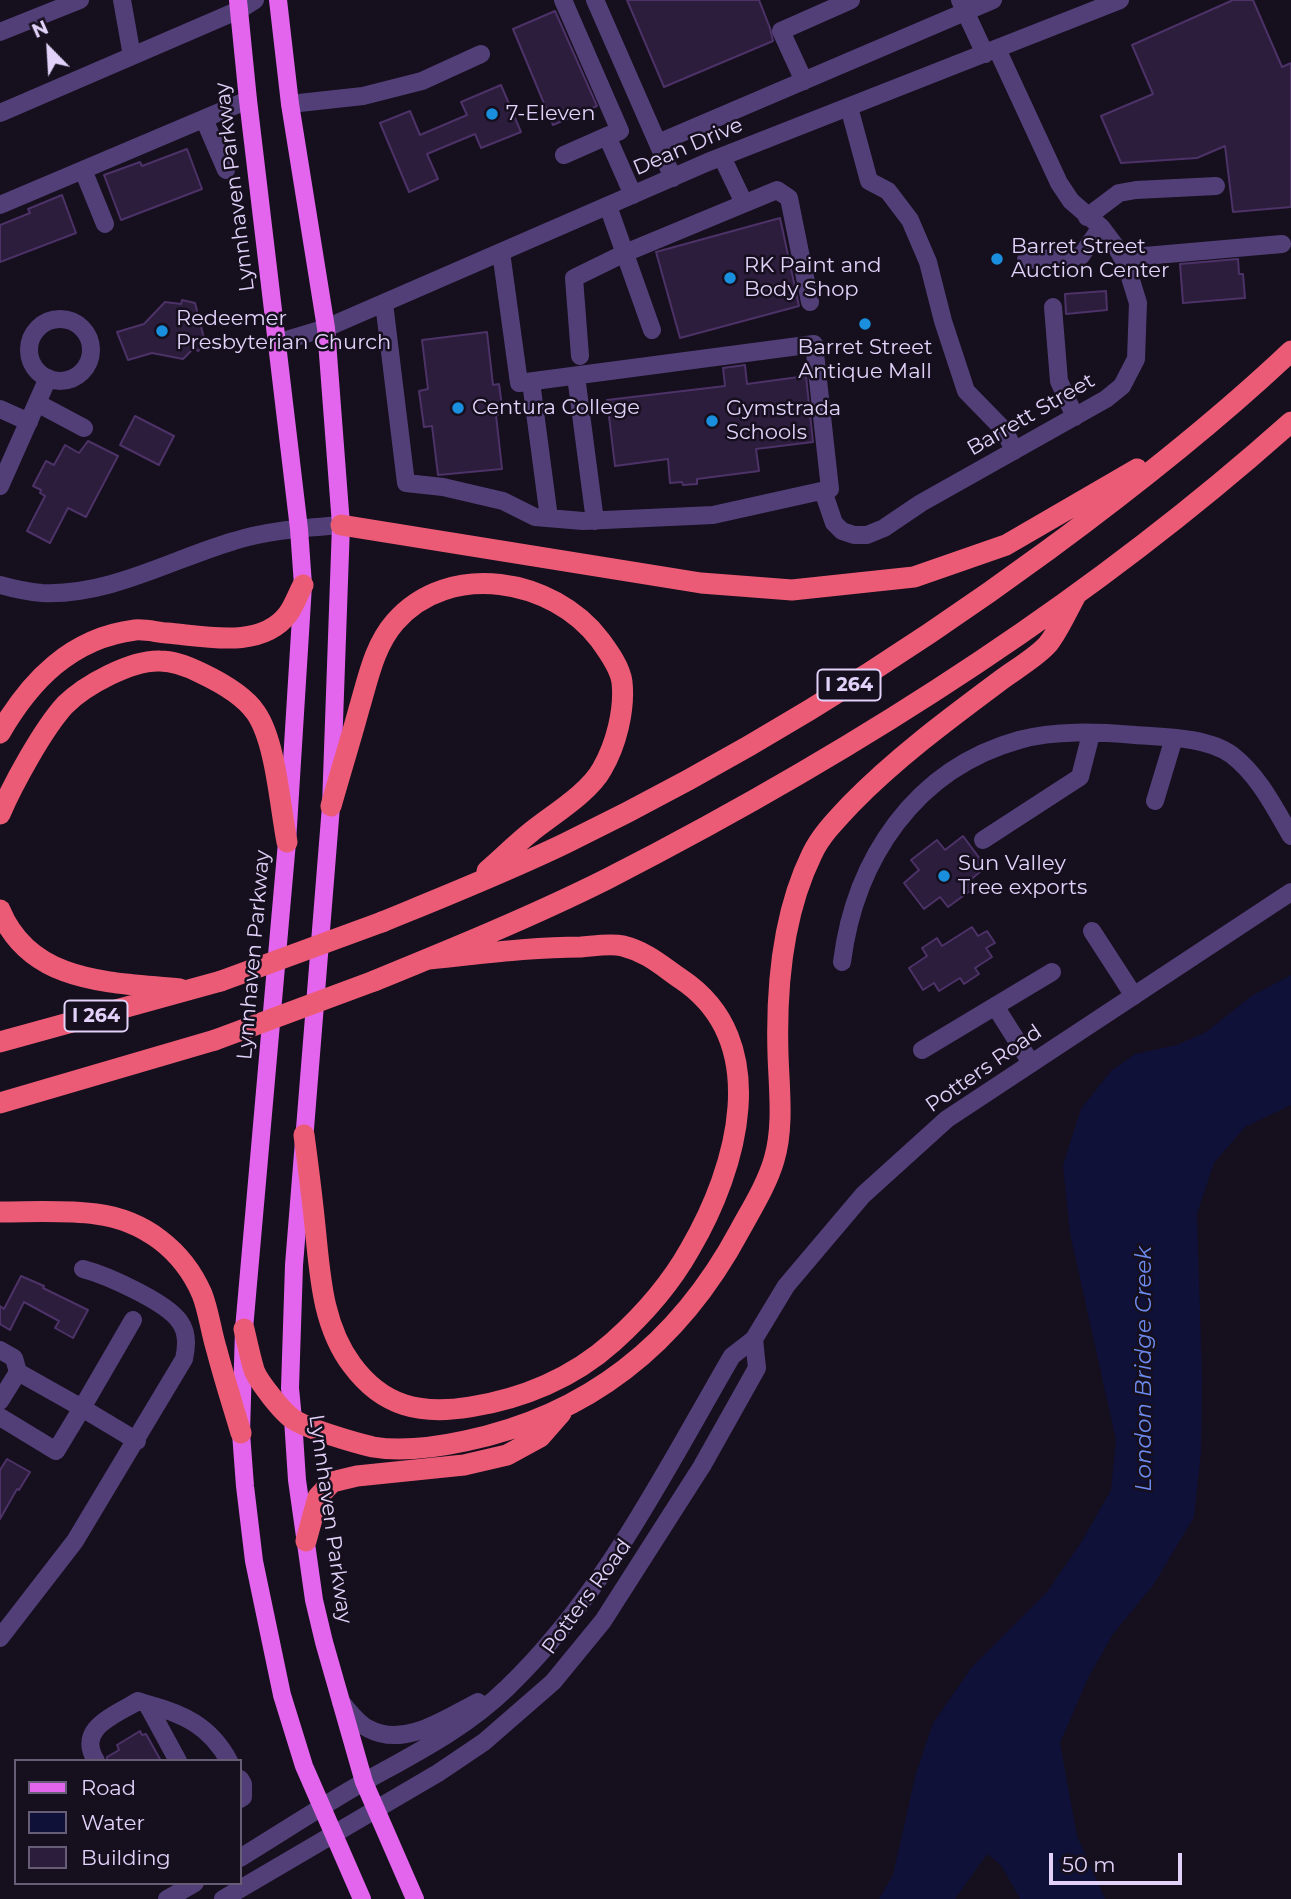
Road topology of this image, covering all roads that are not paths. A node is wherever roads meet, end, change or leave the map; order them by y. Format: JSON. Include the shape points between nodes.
{"nodes":[{"id":1,"x":80,"y":0,"type":"edge"},
{"id":2,"x":122,"y":0,"type":"edge"},
{"id":3,"x":255,"y":0,"type":"edge"},
{"id":4,"x":278,"y":0,"type":"edge"},
{"id":5,"x":563,"y":0,"type":"edge"},
{"id":6,"x":595,"y":0,"type":"edge"},
{"id":7,"x":851,"y":0,"type":"edge"},
{"id":8,"x":993,"y":0,"type":"edge"},
{"id":9,"x":1120,"y":0,"type":"edge"},
{"id":10,"x":238,"y":5,"type":"edge"},
{"id":11,"x":963,"y":6,"type":"edge"},
{"id":12,"x":1091,"y":6,"type":"edge"},
{"id":13,"x":0,"y":32,"type":"edge"},
{"id":14,"x":991,"y":52,"type":"junction"},
{"id":15,"x":481,"y":54,"type":"dead end"},
{"id":16,"x":132,"y":56,"type":"junction"},
{"id":17,"x":804,"y":80,"type":"junction"},
{"id":18,"x":248,"y":100,"type":"junction"},
{"id":19,"x":290,"y":104,"type":"junction"},
{"id":20,"x":849,"y":107,"type":"junction"},
{"id":21,"x":0,"y":113,"type":"edge"},
{"id":22,"x":204,"y":118,"type":"junction"},
{"id":23,"x":607,"y":136,"type":"junction"},
{"id":24,"x":658,"y":143,"type":"junction"},
{"id":25,"x":564,"y":155,"type":"dead end"},
{"id":26,"x":722,"y":157,"type":"junction"},
{"id":27,"x":83,"y":170,"type":"junction"},
{"id":28,"x":226,"y":170,"type":"dead end"},
{"id":29,"x":673,"y":178,"type":"junction"},
{"id":30,"x":1216,"y":186,"type":"dead end"},
{"id":31,"x":633,"y":195,"type":"junction"},
{"id":32,"x":744,"y":204,"type":"junction"},
{"id":33,"x":0,"y":205,"type":"edge"},
{"id":34,"x":608,"y":206,"type":"junction"},
{"id":35,"x":1094,"y":222,"type":"junction"},
{"id":36,"x":105,"y":224,"type":"dead end"},
{"id":37,"x":1282,"y":244,"type":"dead end"},
{"id":38,"x":502,"y":252,"type":"junction"},
{"id":39,"x":625,"y":253,"type":"junction"},
{"id":40,"x":1122,"y":258,"type":"junction"},
{"id":41,"x":1026,"y":260,"type":"dead end"},
{"id":42,"x":810,"y":302,"type":"dead end"},
{"id":43,"x":384,"y":303,"type":"junction"},
{"id":44,"x":1052,"y":307,"type":"dead end"},
{"id":45,"x":326,"y":328,"type":"junction"},
{"id":46,"x":652,"y":330,"type":"dead end"},
{"id":47,"x":276,"y":343,"type":"junction"},
{"id":48,"x":1291,"y":351,"type":"edge"},
{"id":49,"x":580,"y":356,"type":"dead end"},
{"id":50,"x":576,"y":376,"type":"junction"},
{"id":51,"x":48,"y":378,"type":"dead end"},
{"id":52,"x":531,"y":382,"type":"junction"},
{"id":53,"x":37,"y":403,"type":"junction"},
{"id":54,"x":0,"y":410,"type":"edge"},
{"id":55,"x":1075,"y":417,"type":"junction"},
{"id":56,"x":29,"y":422,"type":"junction"},
{"id":57,"x":1291,"y":422,"type":"edge"},
{"id":58,"x":84,"y":428,"type":"dead end"},
{"id":59,"x":1196,"y":435,"type":"junction"},
{"id":60,"x":1014,"y":451,"type":"junction"},
{"id":61,"x":0,"y":486,"type":"edge"},
{"id":62,"x":823,"y":491,"type":"junction"},
{"id":63,"x":548,"y":518,"type":"junction"},
{"id":64,"x":595,"y":521,"type":"junction"},
{"id":65,"x":341,"y":525,"type":"junction"},
{"id":66,"x":299,"y":529,"type":"junction"},
{"id":67,"x":0,"y":585,"type":"edge"},
{"id":68,"x":303,"y":585,"type":"junction"},
{"id":69,"x":1076,"y":595,"type":"junction"},
{"id":70,"x":0,"y":733,"type":"edge"},
{"id":71,"x":1091,"y":734,"type":"junction"},
{"id":72,"x":1174,"y":738,"type":"junction"},
{"id":73,"x":1155,"y":801,"type":"dead end"},
{"id":74,"x":331,"y":806,"type":"junction"},
{"id":75,"x":0,"y":814,"type":"edge"},
{"id":76,"x":1291,"y":836,"type":"edge"},
{"id":77,"x":983,"y":840,"type":"dead end"},
{"id":78,"x":287,"y":842,"type":"junction"},
{"id":79,"x":471,"y":885,"type":"junction"},
{"id":80,"x":1291,"y":892,"type":"edge"},
{"id":81,"x":0,"y":910,"type":"edge"},
{"id":82,"x":1092,"y":931,"type":"dead end"},
{"id":83,"x":429,"y":959,"type":"junction"},
{"id":84,"x":842,"y":962,"type":"dead end"},
{"id":85,"x":1052,"y":972,"type":"dead end"},
{"id":86,"x":192,"y":990,"type":"junction"},
{"id":87,"x":1134,"y":996,"type":"junction"},
{"id":88,"x":995,"y":1006,"type":"junction"},
{"id":89,"x":0,"y":1042,"type":"edge"},
{"id":90,"x":922,"y":1050,"type":"dead end"},
{"id":91,"x":1031,"y":1063,"type":"junction"},
{"id":92,"x":0,"y":1103,"type":"edge"},
{"id":93,"x":304,"y":1135,"type":"junction"},
{"id":94,"x":0,"y":1212,"type":"edge"},
{"id":95,"x":83,"y":1269,"type":"dead end"},
{"id":96,"x":133,"y":1320,"type":"dead end"},
{"id":97,"x":244,"y":1329,"type":"junction"},
{"id":98,"x":754,"y":1339,"type":"junction"},
{"id":99,"x":0,"y":1350,"type":"edge"},
{"id":100,"x":18,"y":1372,"type":"junction"},
{"id":101,"x":0,"y":1401,"type":"edge"},
{"id":102,"x":566,"y":1407,"type":"junction"},
{"id":103,"x":82,"y":1408,"type":"junction"},
{"id":104,"x":0,"y":1417,"type":"edge"},
{"id":105,"x":293,"y":1419,"type":"junction"},
{"id":106,"x":241,"y":1433,"type":"junction"},
{"id":107,"x":137,"y":1441,"type":"junction"},
{"id":108,"x":306,"y":1541,"type":"junction"},
{"id":109,"x":0,"y":1638,"type":"edge"},
{"id":110,"x":507,"y":1688,"type":"junction"},
{"id":111,"x":341,"y":1702,"type":"junction"},
{"id":112,"x":147,"y":1704,"type":"junction"},
{"id":113,"x":95,"y":1759,"type":"edge"},
{"id":114,"x":177,"y":1759,"type":"edge"},
{"id":115,"x":228,"y":1759,"type":"edge"},
{"id":116,"x":364,"y":1782,"type":"junction"},
{"id":117,"x":321,"y":1807,"type":"junction"},
{"id":118,"x":376,"y":1811,"type":"junction"},
{"id":119,"x":333,"y":1835,"type":"junction"},
{"id":120,"x":244,"y":1852,"type":"edge"},
{"id":121,"x":192,"y":1885,"type":"edge"},
{"id":122,"x":167,"y":1899,"type":"edge"},
{"id":123,"x":223,"y":1899,"type":"edge"},
{"id":124,"x":362,"y":1899,"type":"edge"},
{"id":125,"x":415,"y":1899,"type":"edge"}],
"edges":[{"from":1,"to":13,"type":"street"},
{"from":2,"to":16,"type":"street"},
{"from":3,"to":10,"type":"street"},
{"from":4,"to":19,"type":"main road","name":"Lynnhaven Parkway"},
{"from":5,"to":23,"type":"street","via":[[620,131]]},
{"from":6,"to":24,"type":"street"},
{"from":7,"to":17,"type":"street","via":[[781,31]]},
{"from":8,"to":11,"type":"street"},
{"from":9,"to":12,"type":"street","name":"Dean Drive"},
{"from":10,"to":16,"type":"street"},
{"from":10,"to":18,"type":"main road","name":"Lynnhaven Parkway"},
{"from":11,"to":14,"type":"street","name":"Barrett Street"},
{"from":11,"to":17,"type":"street"},
{"from":12,"to":14,"type":"street","name":"Dean Drive"},
{"from":14,"to":20,"type":"street","name":"Dean Drive"},
{"from":14,"to":35,"type":"street","name":"Barrett Street","via":[[1059,183]]},
{"from":15,"to":19,"type":"street","via":[[422,81],[363,96]]},
{"from":16,"to":21,"type":"street"},
{"from":17,"to":24,"type":"street"},
{"from":18,"to":22,"type":"street"},
{"from":18,"to":47,"type":"main road","name":"Lynnhaven Parkway"},
{"from":19,"to":45,"type":"main road","name":"Lynnhaven Parkway"},
{"from":20,"to":26,"type":"street","name":"Dean Drive"},
{"from":20,"to":60,"type":"street","via":[[869,181],[888,191],[910,220],[928,262],[966,391],[1005,431]]},
{"from":22,"to":27,"type":"street"},
{"from":22,"to":28,"type":"street"},
{"from":23,"to":25,"type":"street"},
{"from":23,"to":31,"type":"street"},
{"from":24,"to":29,"type":"street"},
{"from":26,"to":29,"type":"street","name":"Dean Drive"},
{"from":26,"to":32,"type":"street"},
{"from":27,"to":33,"type":"street"},
{"from":27,"to":36,"type":"street"},
{"from":29,"to":31,"type":"street","name":"Dean Drive"},
{"from":30,"to":35,"type":"street","via":[[1119,193]]},
{"from":31,"to":34,"type":"street","name":"Dean Drive"},
{"from":32,"to":39,"type":"street"},
{"from":32,"to":42,"type":"street","via":[[777,190],[789,198]]},
{"from":34,"to":38,"type":"street","name":"Dean Drive"},
{"from":34,"to":39,"type":"street"},
{"from":35,"to":40,"type":"street","name":"Barrett Street"},
{"from":35,"to":41,"type":"street","via":[[1081,256]]},
{"from":37,"to":40,"type":"street"},
{"from":38,"to":43,"type":"street","name":"Dean Drive"},
{"from":38,"to":52,"type":"street","via":[[519,383]]},
{"from":39,"to":46,"type":"street"},
{"from":39,"to":49,"type":"street","via":[[574,278]]},
{"from":40,"to":55,"type":"street","name":"Barrett Street","via":[[1138,303],[1136,359],[1122,386]]},
{"from":43,"to":45,"type":"street","name":"Dean Drive"},
{"from":43,"to":63,"type":"street","via":[[407,483],[503,501],[535,517]]},
{"from":44,"to":55,"type":"street","via":[[1059,381]]},
{"from":45,"to":47,"type":"street","name":"Dean Drive"},
{"from":45,"to":65,"type":"main road","name":"Lynnhaven Parkway"},
{"from":47,"to":66,"type":"main road","name":"Lynnhaven Parkway"},
{"from":48,"to":59,"type":"highway","number":"I 264"},
{"from":50,"to":52,"type":"street"},
{"from":50,"to":62,"type":"street","via":[[814,344],[830,489]]},
{"from":50,"to":64,"type":"street"},
{"from":51,"to":53,"type":"street"},
{"from":52,"to":63,"type":"street"},
{"from":53,"to":56,"type":"street"},
{"from":53,"to":58,"type":"street"},
{"from":54,"to":56,"type":"street"},
{"from":55,"to":60,"type":"street","name":"Barrett Street"},
{"from":56,"to":61,"type":"street"},
{"from":57,"to":69,"type":"highway","number":"I 264"},
{"from":59,"to":65,"type":"highway","via":[[1006,545],[914,577],[792,590],[701,583]]},
{"from":59,"to":79,"type":"highway","number":"I 264","via":[[1009,579],[859,680],[668,791]]},
{"from":60,"to":62,"type":"street","name":"Barrett Street","via":[[867,535],[842,531],[834,523]]},
{"from":62,"to":64,"type":"street","via":[[713,515]]},
{"from":63,"to":64,"type":"street"},
{"from":65,"to":66,"type":"street"},
{"from":65,"to":74,"type":"main road","name":"Lynnhaven Parkway"},
{"from":66,"to":67,"type":"street","via":[[237,540],[79,591],[43,593]]},
{"from":66,"to":68,"type":"main road","name":"Lynnhaven Parkway"},
{"from":68,"to":70,"type":"highway","via":[[288,614],[267,632],[220,638],[136,630],[99,638],[50,668],[31,686]]},
{"from":68,"to":78,"type":"main road","name":"Lynnhaven Parkway"},
{"from":69,"to":83,"type":"highway","number":"I 264","via":[[792,780],[604,880]]},
{"from":69,"to":102,"type":"highway","via":[[1047,645],[878,776],[830,826],[812,853],[786,934],[778,990],[779,1123],[774,1160],[759,1196],[731,1247],[680,1319],[633,1364]]},
{"from":71,"to":72,"type":"street"},
{"from":71,"to":77,"type":"street","via":[[1080,777]]},
{"from":71,"to":84,"type":"street","via":[[1019,740],[970,760],[937,782],[911,806],[876,852],[853,905]]},
{"from":72,"to":73,"type":"street"},
{"from":72,"to":76,"type":"street","via":[[1191,739],[1231,754],[1261,785]]},
{"from":74,"to":79,"type":"highway","via":[[376,652],[405,611],[442,589],[480,583],[509,585],[555,601],[593,631],[622,681],[611,750],[601,772],[578,795]]},
{"from":74,"to":93,"type":"main road","name":"Lynnhaven Parkway"},
{"from":75,"to":78,"type":"highway","via":[[50,724],[65,706],[107,676],[160,661],[189,667],[225,685],[256,712],[268,740]]},
{"from":78,"to":97,"type":"main road","name":"Lynnhaven Parkway"},
{"from":79,"to":86,"type":"highway","number":"I 264","bridge":true},
{"from":80,"to":87,"type":"street","name":"Potters Road"},
{"from":81,"to":86,"type":"highway","via":[[24,945],[64,972],[90,980]]},
{"from":82,"to":87,"type":"street"},
{"from":83,"to":92,"type":"highway","number":"I 264","bridge":true,"via":[[215,1040]]},
{"from":83,"to":93,"type":"highway","via":[[546,947],[622,946],[654,958],[691,985],[721,1019],[732,1044],[739,1084],[736,1119],[718,1191],[672,1276],[611,1344],[554,1381],[522,1395],[454,1410],[416,1409],[396,1402],[374,1390],[351,1365],[327,1315]]},
{"from":85,"to":88,"type":"street"},
{"from":86,"to":89,"type":"highway","number":"I 264"},
{"from":87,"to":91,"type":"street","name":"Potters Road"},
{"from":88,"to":90,"type":"street"},
{"from":88,"to":91,"type":"street"},
{"from":91,"to":98,"type":"street","name":"Potters Road","via":[[947,1119],[863,1195],[786,1286]]},
{"from":93,"to":105,"type":"main road","name":"Lynnhaven Parkway","via":[[294,1265]]},
{"from":94,"to":106,"type":"highway","via":[[69,1212],[120,1219],[142,1227],[178,1254],[203,1296]]},
{"from":95,"to":107,"type":"street","via":[[108,1276],[170,1311],[185,1333],[184,1359]]},
{"from":96,"to":103,"type":"street"},
{"from":97,"to":105,"type":"highway","via":[[255,1374]]},
{"from":97,"to":106,"type":"main road","name":"Lynnhaven Parkway"},
{"from":98,"to":110,"type":"street","name":"Potters Road","via":[[732,1356],[639,1516],[569,1621]]},
{"from":98,"to":118,"type":"street","name":"Potters Road","via":[[757,1368],[702,1466],[603,1621],[553,1682],[484,1742]]},
{"from":99,"to":100,"type":"street","via":[[14,1358]]},
{"from":100,"to":101,"type":"street"},
{"from":100,"to":103,"type":"street"},
{"from":102,"to":105,"type":"highway","via":[[492,1436],[393,1449],[332,1435]]},
{"from":102,"to":108,"type":"highway","via":[[540,1437],[507,1455],[332,1482],[318,1497]]},
{"from":103,"to":104,"type":"street","via":[[56,1451]]},
{"from":103,"to":107,"type":"street"},
{"from":105,"to":108,"type":"main road","name":"Lynnhaven Parkway"},
{"from":106,"to":117,"type":"main road","name":"Lynnhaven Parkway","via":[[254,1562],[268,1637],[304,1766]]},
{"from":107,"to":109,"type":"street","via":[[75,1541]]},
{"from":108,"to":111,"type":"main road","name":"Lynnhaven Parkway","via":[[314,1600]]},
{"from":110,"to":111,"type":"street","via":[[418,1732],[386,1736],[366,1728]]},
{"from":110,"to":116,"type":"street","name":"Potters Road","via":[[464,1724]]},
{"from":111,"to":116,"type":"main road","name":"Lynnhaven Parkway"},
{"from":112,"to":113,"type":"street","via":[[138,1701],[95,1728],[89,1737]]},
{"from":112,"to":114,"type":"street"},
{"from":112,"to":115,"type":"street","via":[[179,1713],[219,1742]]},
{"from":116,"to":117,"type":"street","name":"Potters Road"},
{"from":116,"to":118,"type":"main road","name":"Lynnhaven Parkway"},
{"from":117,"to":119,"type":"main road","name":"Lynnhaven Parkway"},
{"from":117,"to":120,"type":"street","name":"Potters Road"},
{"from":118,"to":119,"type":"street","name":"Potters Road"},
{"from":118,"to":125,"type":"main road","name":"Lynnhaven Parkway"},
{"from":119,"to":123,"type":"street","name":"Potters Road"},
{"from":119,"to":124,"type":"main road","name":"Lynnhaven Parkway"},
{"from":121,"to":122,"type":"street"}]}
